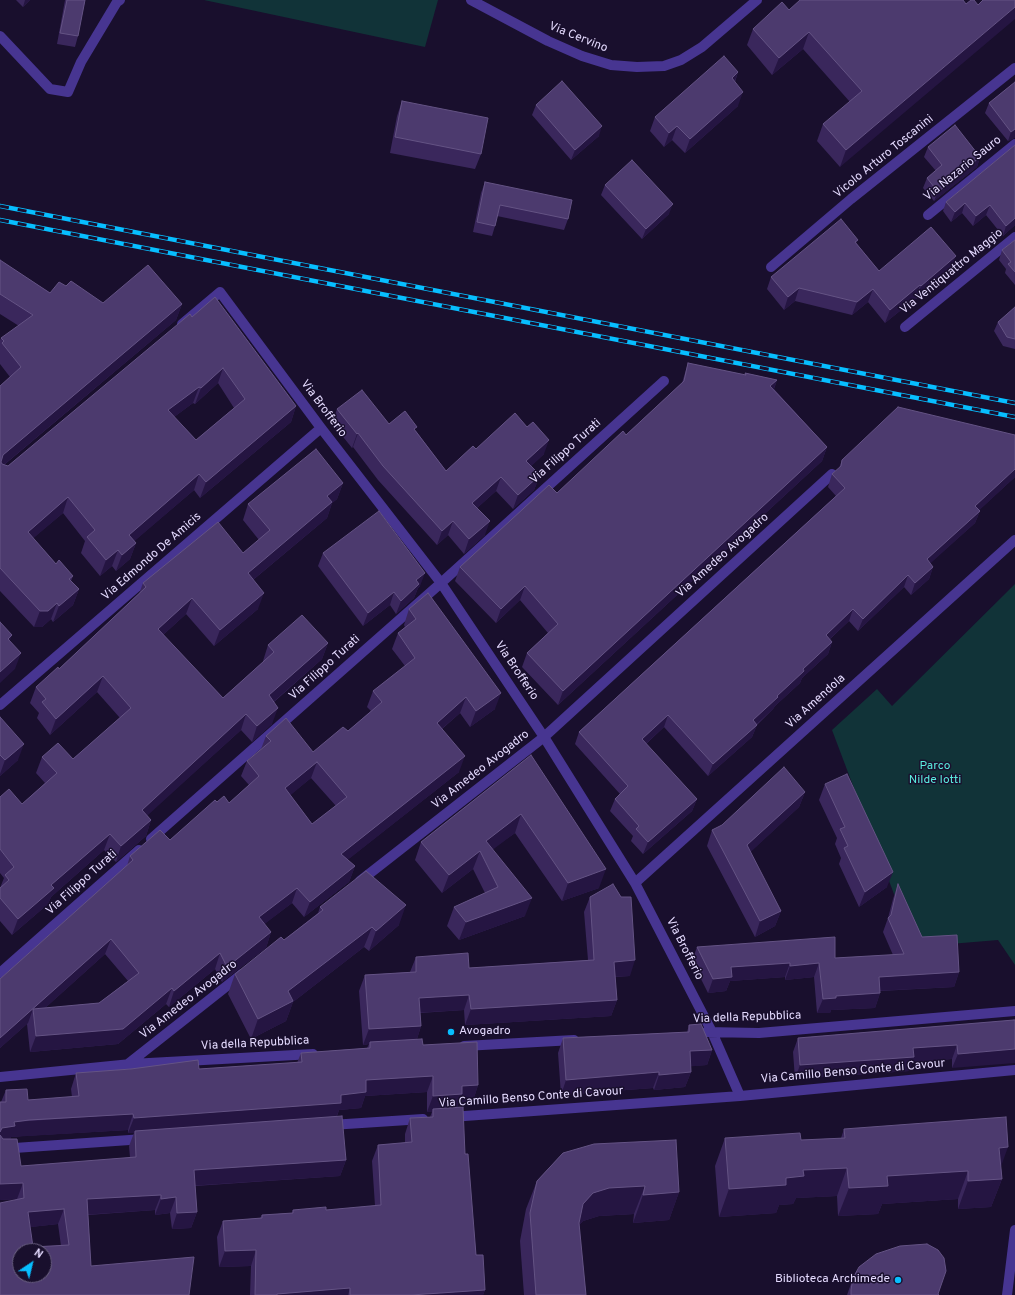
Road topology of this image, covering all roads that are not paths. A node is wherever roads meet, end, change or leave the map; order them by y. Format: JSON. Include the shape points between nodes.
{"nodes":[{"id":1,"x":120,"y":0,"type":"edge"},
{"id":2,"x":471,"y":0,"type":"edge"},
{"id":3,"x":757,"y":0,"type":"edge"},
{"id":4,"x":0,"y":36,"type":"edge"},
{"id":5,"x":1015,"y":68,"type":"edge"},
{"id":6,"x":1015,"y":144,"type":"edge"},
{"id":7,"x":928,"y":215,"type":"dead end"},
{"id":8,"x":1015,"y":237,"type":"edge"},
{"id":9,"x":771,"y":267,"type":"dead end"},
{"id":10,"x":905,"y":327,"type":"dead end"},
{"id":11,"x":171,"y":333,"type":"edge"},
{"id":12,"x":664,"y":380,"type":"dead end"},
{"id":13,"x":320,"y":428,"type":"junction"},
{"id":14,"x":832,"y":474,"type":"edge"},
{"id":15,"x":1015,"y":540,"type":"edge"},
{"id":16,"x":441,"y":583,"type":"junction"},
{"id":17,"x":0,"y":705,"type":"edge"},
{"id":18,"x":544,"y":737,"type":"junction"},
{"id":19,"x":635,"y":883,"type":"junction"},
{"id":20,"x":351,"y":888,"type":"edge"},
{"id":21,"x":252,"y":967,"type":"edge"},
{"id":22,"x":0,"y":973,"type":"edge"},
{"id":23,"x":1015,"y":1011,"type":"edge"},
{"id":24,"x":712,"y":1032,"type":"junction"},
{"id":25,"x":696,"y":1033,"type":"edge"},
{"id":26,"x":584,"y":1039,"type":"edge"},
{"id":27,"x":457,"y":1046,"type":"edge"},
{"id":28,"x":322,"y":1054,"type":"edge"},
{"id":29,"x":127,"y":1065,"type":"junction"},
{"id":30,"x":1015,"y":1070,"type":"edge"},
{"id":31,"x":0,"y":1077,"type":"edge"},
{"id":32,"x":740,"y":1096,"type":"junction"},
{"id":33,"x":318,"y":1126,"type":"edge"},
{"id":34,"x":151,"y":1138,"type":"edge"},
{"id":35,"x":0,"y":1150,"type":"edge"},
{"id":36,"x":1015,"y":1230,"type":"edge"},
{"id":37,"x":1008,"y":1295,"type":"edge"}],
"edges":[{"from":1,"to":4,"type":"street","via":[[81,62],[68,92],[50,89]]},
{"from":2,"to":3,"type":"street","name":"Via Cervino","via":[[582,56],[611,65],[637,67],[664,66],[681,60],[702,47]]},
{"from":5,"to":9,"type":"street","name":"Vicolo Arturo Toscanini","via":[[851,199]]},
{"from":6,"to":7,"type":"street","name":"Via Nazario Sauro"},
{"from":8,"to":10,"type":"street","name":"Via Ventiquattro Maggio"},
{"from":11,"to":13,"type":"street","name":"Via Brofferio","via":[[220,292]]},
{"from":12,"to":16,"type":"street","name":"Via Filippo Turati"},
{"from":13,"to":16,"type":"street","name":"Via Brofferio"},
{"from":13,"to":17,"type":"street","name":"Via Edmondo De Amicis"},
{"from":14,"to":18,"type":"street","name":"Via Amedeo Avogadro"},
{"from":15,"to":19,"type":"street","name":"Via Amendola"},
{"from":16,"to":18,"type":"street","name":"Via Brofferio"},
{"from":16,"to":22,"type":"street","name":"Via Filippo Turati"},
{"from":18,"to":19,"type":"street","name":"Via Brofferio"},
{"from":18,"to":20,"type":"street","name":"Via Amedeo Avogadro"},
{"from":19,"to":24,"type":"street","name":"Via Brofferio"},
{"from":21,"to":29,"type":"street","name":"Via Amedeo Avogadro"},
{"from":23,"to":24,"type":"street","name":"Via della Repubblica","via":[[759,1033]]},
{"from":24,"to":25,"type":"street","name":"Via della Repubblica"},
{"from":24,"to":32,"type":"street","name":"Via Brofferio"},
{"from":26,"to":27,"type":"street"},
{"from":28,"to":29,"type":"street","name":"Via della Repubblica"},
{"from":29,"to":31,"type":"street","name":"Via della Repubblica"},
{"from":30,"to":32,"type":"street","name":"Via Camillo Benso Conte di Cavour"},
{"from":32,"to":33,"type":"street","name":"Via Camillo Benso Conte di Cavour"},
{"from":34,"to":35,"type":"street"},
{"from":36,"to":37,"type":"street"}]}
